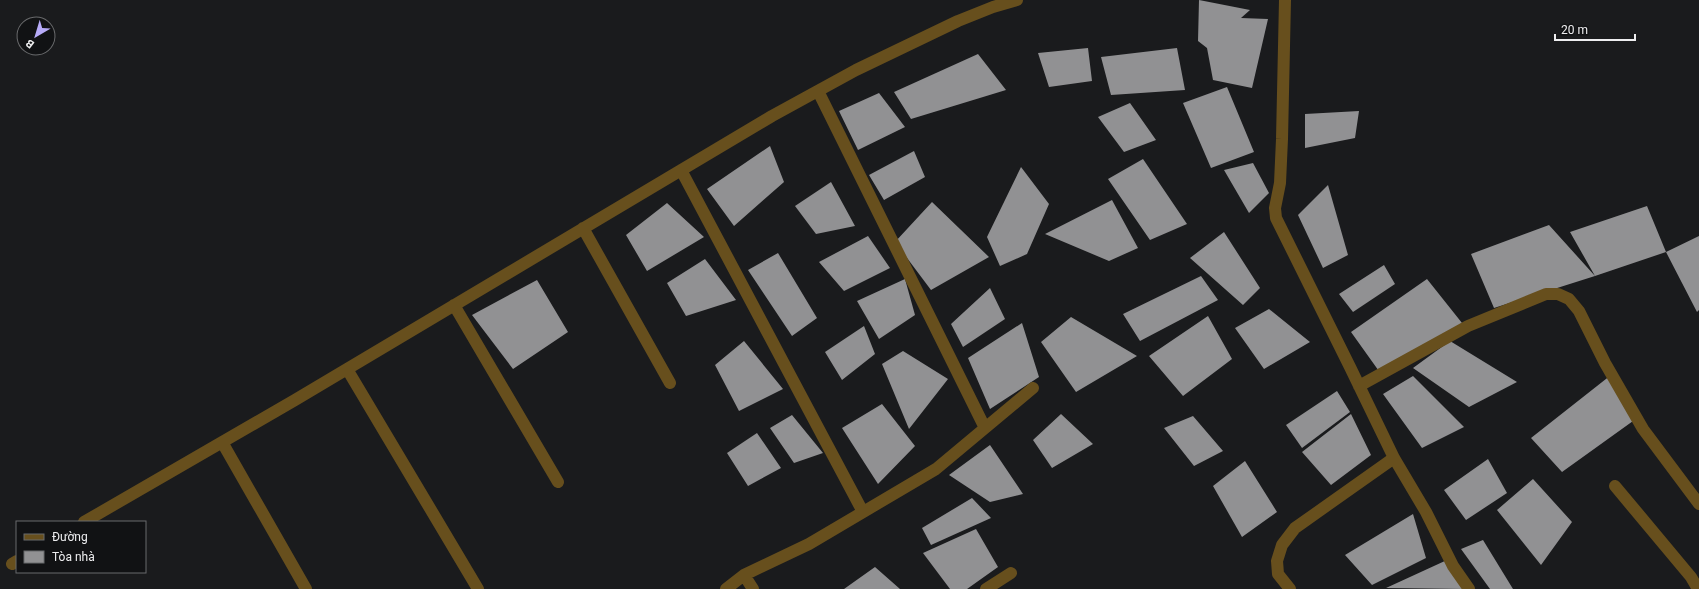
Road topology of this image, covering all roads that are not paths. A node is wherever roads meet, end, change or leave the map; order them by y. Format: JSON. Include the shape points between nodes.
{"nodes":[{"id":1,"x":1017,"y":0,"type":"edge"},
{"id":2,"x":1285,"y":0,"type":"edge"},
{"id":3,"x":818,"y":91,"type":"junction"},
{"id":4,"x":681,"y":170,"type":"junction"},
{"id":5,"x":583,"y":228,"type":"junction"},
{"id":6,"x":454,"y":305,"type":"junction"},
{"id":7,"x":347,"y":369,"type":"junction"},
{"id":8,"x":670,"y":383,"type":"dead end"},
{"id":9,"x":1359,"y":386,"type":"junction"},
{"id":10,"x":1033,"y":388,"type":"dead end"},
{"id":11,"x":985,"y":428,"type":"junction"},
{"id":12,"x":222,"y":442,"type":"junction"},
{"id":13,"x":1394,"y":458,"type":"junction"},
{"id":14,"x":558,"y":482,"type":"dead end"},
{"id":15,"x":1615,"y":486,"type":"dead end"},
{"id":16,"x":1699,"y":504,"type":"edge"},
{"id":17,"x":862,"y":512,"type":"junction"},
{"id":18,"x":86,"y":521,"type":"edge"},
{"id":19,"x":1011,"y":573,"type":"dead end"},
{"id":20,"x":744,"y":575,"type":"junction"},
{"id":21,"x":306,"y":589,"type":"edge"},
{"id":22,"x":478,"y":589,"type":"edge"},
{"id":23,"x":726,"y":589,"type":"edge"},
{"id":24,"x":753,"y":589,"type":"edge"},
{"id":25,"x":986,"y":589,"type":"edge"},
{"id":26,"x":1290,"y":589,"type":"edge"},
{"id":27,"x":1469,"y":589,"type":"edge"},
{"id":28,"x":1698,"y":589,"type":"edge"}],
"edges":[{"from":1,"to":3,"type":"street","via":[[958,21]]},
{"from":2,"to":9,"type":"street","via":[[1282,139],[1276,218]]},
{"from":3,"to":4,"type":"street"},
{"from":3,"to":11,"type":"street"},
{"from":4,"to":5,"type":"street"},
{"from":4,"to":17,"type":"street"},
{"from":5,"to":6,"type":"street"},
{"from":5,"to":8,"type":"street"},
{"from":6,"to":7,"type":"street"},
{"from":6,"to":14,"type":"street"},
{"from":7,"to":12,"type":"street"},
{"from":7,"to":22,"type":"street"},
{"from":9,"to":13,"type":"street"},
{"from":9,"to":16,"type":"street","via":[[1468,326],[1546,294],[1558,294],[1569,299],[1579,311],[1605,363],[1644,429]]},
{"from":10,"to":11,"type":"street"},
{"from":11,"to":17,"type":"street","via":[[936,469]]},
{"from":12,"to":18,"type":"street"},
{"from":12,"to":21,"type":"street"},
{"from":13,"to":26,"type":"street","via":[[1295,528],[1282,545],[1277,561],[1278,574]]},
{"from":13,"to":27,"type":"street","via":[[1426,512],[1453,566]]},
{"from":15,"to":28,"type":"street","via":[[1691,577]]},
{"from":17,"to":20,"type":"street","via":[[809,544]]},
{"from":19,"to":25,"type":"street"},
{"from":20,"to":23,"type":"street"},
{"from":20,"to":24,"type":"street"}]}
